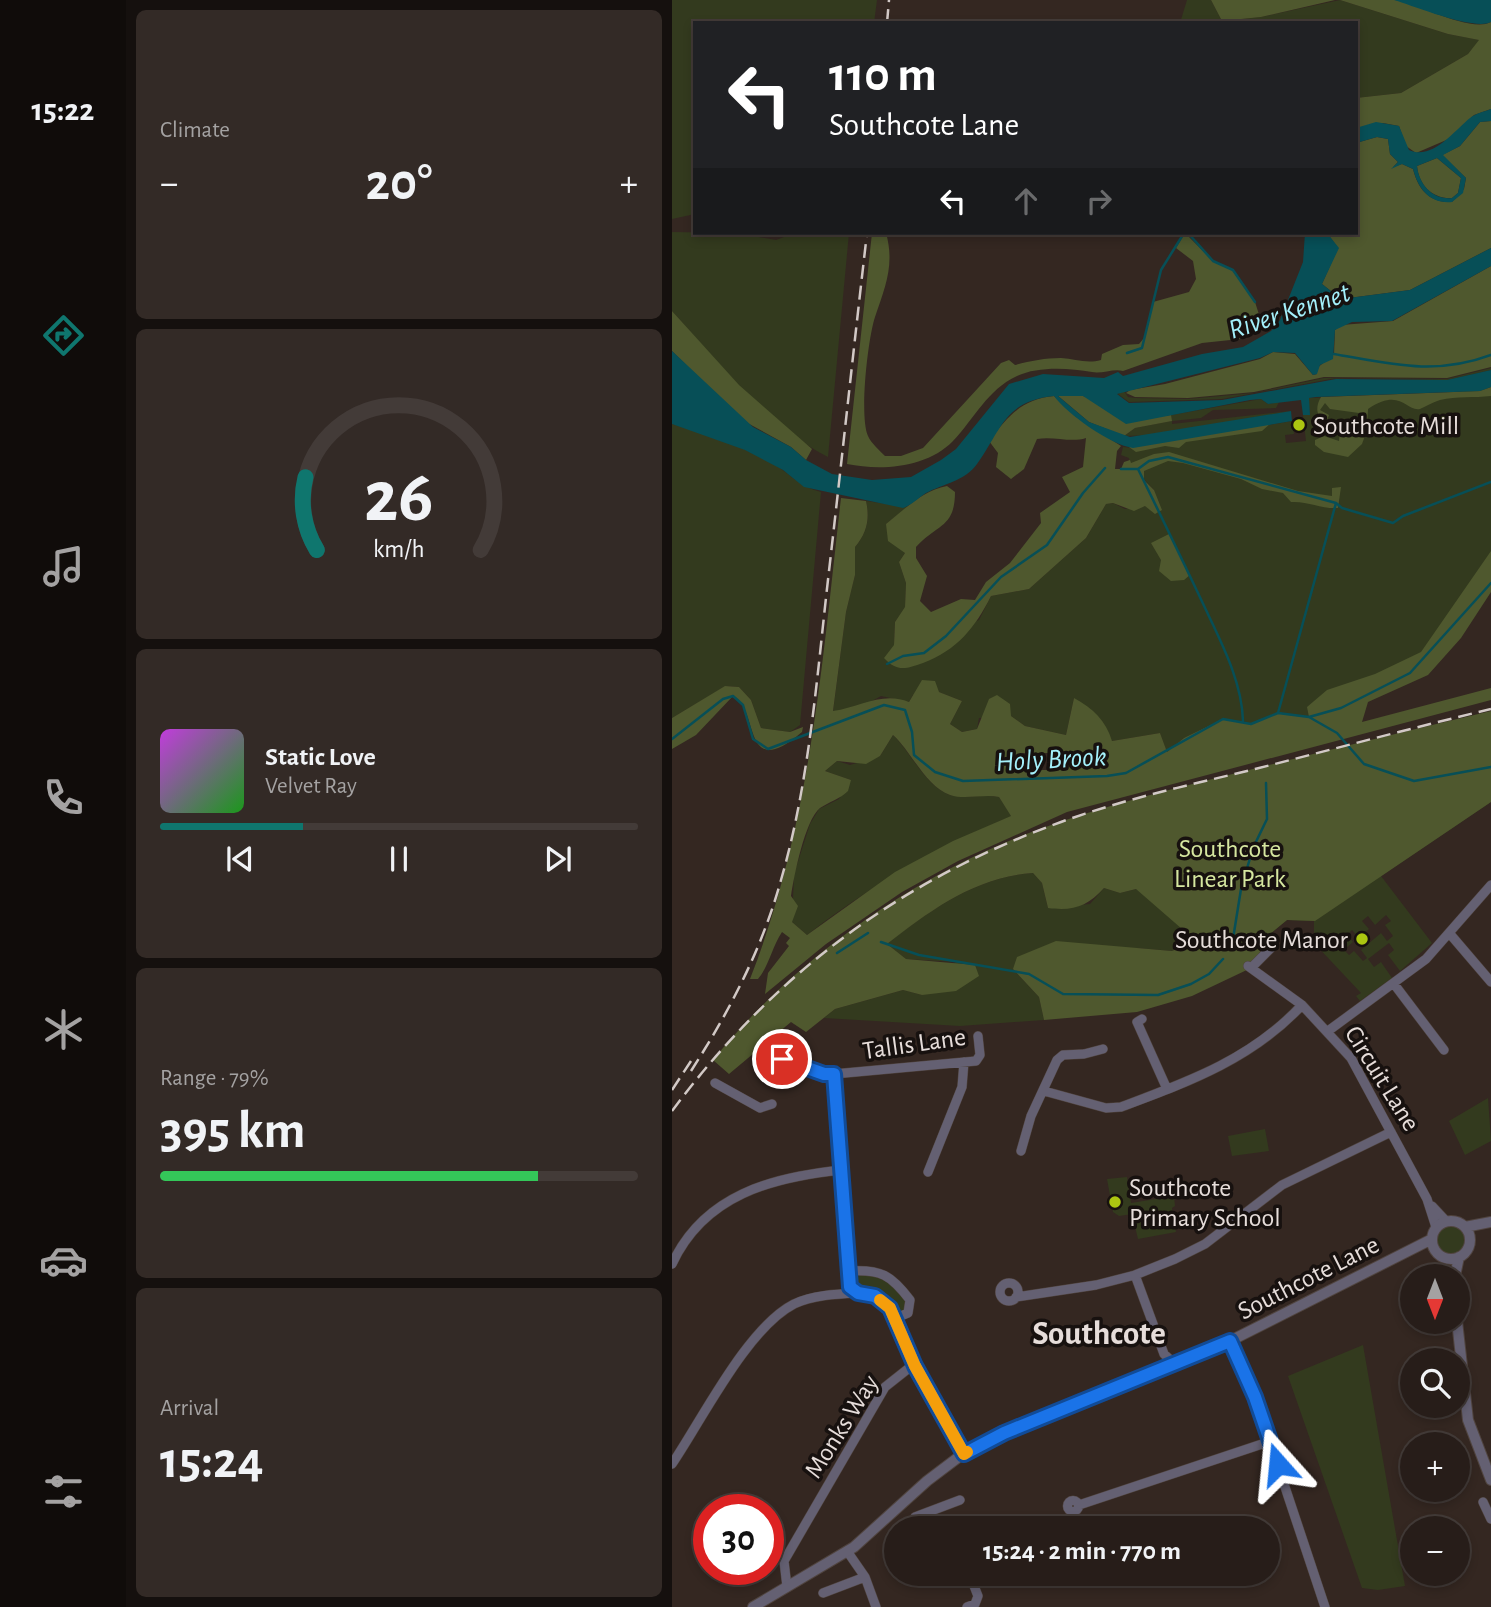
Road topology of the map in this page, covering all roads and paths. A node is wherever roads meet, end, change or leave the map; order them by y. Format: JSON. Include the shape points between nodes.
{"nodes":[{"id":1,"x":1491,"y":885,"type":"edge"},
{"id":2,"x":1450,"y":934,"type":"junction"},
{"id":3,"x":1272,"y":947,"type":"dead end"},
{"id":4,"x":1491,"y":982,"type":"edge"},
{"id":5,"x":1394,"y":984,"type":"junction"},
{"id":6,"x":1302,"y":1005,"type":"junction"},
{"id":7,"x":1142,"y":1019,"type":"dead end"},
{"id":8,"x":1328,"y":1031,"type":"junction"},
{"id":9,"x":978,"y":1036,"type":"dead end"},
{"id":10,"x":1103,"y":1049,"type":"dead end"},
{"id":11,"x":1444,"y":1050,"type":"dead end"},
{"id":12,"x":782,"y":1059,"type":"dead end"},
{"id":13,"x":964,"y":1062,"type":"junction"},
{"id":14,"x":834,"y":1074,"type":"junction"},
{"id":15,"x":715,"y":1083,"type":"dead end"},
{"id":16,"x":1167,"y":1089,"type":"junction"},
{"id":17,"x":1044,"y":1091,"type":"junction"},
{"id":18,"x":772,"y":1104,"type":"dead end"},
{"id":19,"x":1391,"y":1132,"type":"junction"},
{"id":20,"x":1021,"y":1151,"type":"dead end"},
{"id":21,"x":842,"y":1170,"type":"junction"},
{"id":22,"x":928,"y":1172,"type":"dead end"},
{"id":23,"x":1441,"y":1224,"type":"junction"},
{"id":24,"x":1491,"y":1224,"type":"edge"},
{"id":25,"x":1465,"y":1227,"type":"junction"},
{"id":26,"x":1470,"y":1240,"type":"junction"},
{"id":27,"x":1433,"y":1244,"type":"junction"},
{"id":28,"x":1459,"y":1256,"type":"junction"},
{"id":29,"x":1446,"y":1258,"type":"junction"},
{"id":30,"x":672,"y":1264,"type":"edge"},
{"id":31,"x":1449,"y":1264,"type":"edge"},
{"id":32,"x":1457,"y":1264,"type":"edge"},
{"id":33,"x":849,"y":1271,"type":"junction"},
{"id":34,"x":1135,"y":1275,"type":"junction"},
{"id":35,"x":858,"y":1293,"type":"junction"},
{"id":36,"x":1016,"y":1297,"type":"dead end"},
{"id":37,"x":896,"y":1318,"type":"junction"},
{"id":38,"x":1458,"y":1334,"type":"edge"},
{"id":39,"x":1230,"y":1341,"type":"junction"},
{"id":40,"x":1176,"y":1366,"type":"junction"},
{"id":41,"x":909,"y":1368,"type":"dead end"},
{"id":42,"x":672,"y":1441,"type":"edge"},
{"id":43,"x":1271,"y":1441,"type":"junction"},
{"id":44,"x":682,"y":1448,"type":"junction"},
{"id":45,"x":964,"y":1454,"type":"junction"},
{"id":46,"x":672,"y":1464,"type":"edge"},
{"id":47,"x":1491,"y":1480,"type":"edge"},
{"id":48,"x":960,"y":1500,"type":"dead end"},
{"id":49,"x":1483,"y":1502,"type":"dead end"},
{"id":50,"x":1079,"y":1505,"type":"dead end"},
{"id":51,"x":918,"y":1516,"type":"edge"},
{"id":52,"x":1491,"y":1519,"type":"edge"},
{"id":53,"x":847,"y":1552,"type":"junction"},
{"id":54,"x":865,"y":1577,"type":"junction"},
{"id":55,"x":974,"y":1586,"type":"edge"},
{"id":56,"x":787,"y":1587,"type":"junction"},
{"id":57,"x":823,"y":1593,"type":"dead end"},
{"id":58,"x":753,"y":1607,"type":"edge"},
{"id":59,"x":876,"y":1607,"type":"edge"},
{"id":60,"x":967,"y":1607,"type":"edge"},
{"id":61,"x":1325,"y":1607,"type":"edge"}],
"edges":[{"from":1,"to":2,"type":"street"},
{"from":2,"to":4,"type":"street"},
{"from":2,"to":5,"type":"street"},
{"from":3,"to":6,"type":"street","name":"Circuit Lane","via":[[1250,967]]},
{"from":5,"to":8,"type":"street"},
{"from":5,"to":11,"type":"street"},
{"from":6,"to":8,"type":"street","name":"Circuit Lane"},
{"from":6,"to":16,"type":"street","via":[[1280,1029],[1242,1055]]},
{"from":7,"to":16,"type":"street","via":[[1137,1022]]},
{"from":8,"to":19,"type":"street","name":"Circuit Lane","via":[[1351,1058]]},
{"from":9,"to":13,"type":"street","name":"Tallis Lane","via":[[980,1055],[976,1061]]},
{"from":10,"to":17,"type":"street","via":[[1063,1055]]},
{"from":12,"to":14,"type":"street","name":"Tallis Lane"},
{"from":13,"to":14,"type":"street","name":"Tallis Lane"},
{"from":13,"to":22,"type":"street","via":[[962,1087]]},
{"from":14,"to":21,"type":"street"},
{"from":15,"to":18,"type":"street","via":[[761,1108]]},
{"from":16,"to":17,"type":"street","via":[[1121,1107],[1106,1108]]},
{"from":17,"to":20,"type":"street"},
{"from":19,"to":23,"type":"street","name":"Circuit Lane"},
{"from":19,"to":34,"type":"street","via":[[1282,1185],[1205,1244]]},
{"from":21,"to":30,"type":"street","via":[[793,1176],[749,1189],[712,1210],[686,1238]]},
{"from":21,"to":33,"type":"street"},
{"from":23,"to":25,"type":"street","via":[[1457,1222]]},
{"from":23,"to":27,"type":"street"},
{"from":24,"to":25,"type":"street"},
{"from":24,"to":26,"type":"street"},
{"from":25,"to":26,"type":"street"},
{"from":26,"to":28,"type":"street"},
{"from":27,"to":29,"type":"street"},
{"from":27,"to":39,"type":"street","name":"Southcote Lane","via":[[1342,1282]]},
{"from":28,"to":29,"type":"street"},
{"from":28,"to":32,"type":"street"},
{"from":29,"to":31,"type":"street"},
{"from":33,"to":35,"type":"street","via":[[850,1287]]},
{"from":33,"to":37,"type":"street","via":[[872,1270],[894,1280],[910,1300],[908,1313]]},
{"from":34,"to":36,"type":"street"},
{"from":34,"to":40,"type":"street","via":[[1164,1354]]},
{"from":35,"to":37,"type":"street","via":[[875,1296]]},
{"from":35,"to":44,"type":"street","via":[[794,1304],[769,1323],[748,1347]]},
{"from":37,"to":45,"type":"street","via":[[915,1366]]},
{"from":38,"to":47,"type":"street","via":[[1468,1420]]},
{"from":39,"to":40,"type":"street","name":"Southcote Lane"},
{"from":39,"to":43,"type":"street"},
{"from":40,"to":45,"type":"street","name":"Southcote Lane","via":[[1004,1433]]},
{"from":41,"to":56,"type":"street","name":"Monks Way","via":[[885,1387],[784,1561]]},
{"from":42,"to":44,"type":"street"},
{"from":43,"to":50,"type":"street"},
{"from":43,"to":61,"type":"street"},
{"from":44,"to":46,"type":"street"},
{"from":45,"to":53,"type":"street","name":"Southcote Lane"},
{"from":48,"to":51,"type":"street"},
{"from":49,"to":52,"type":"street"},
{"from":53,"to":54,"type":"street"},
{"from":53,"to":56,"type":"street","name":"Southcote Lane"},
{"from":54,"to":57,"type":"street"},
{"from":54,"to":59,"type":"street"},
{"from":55,"to":60,"type":"street","via":[[978,1597]]},
{"from":56,"to":58,"type":"street","name":"Southcote Lane"}]}
